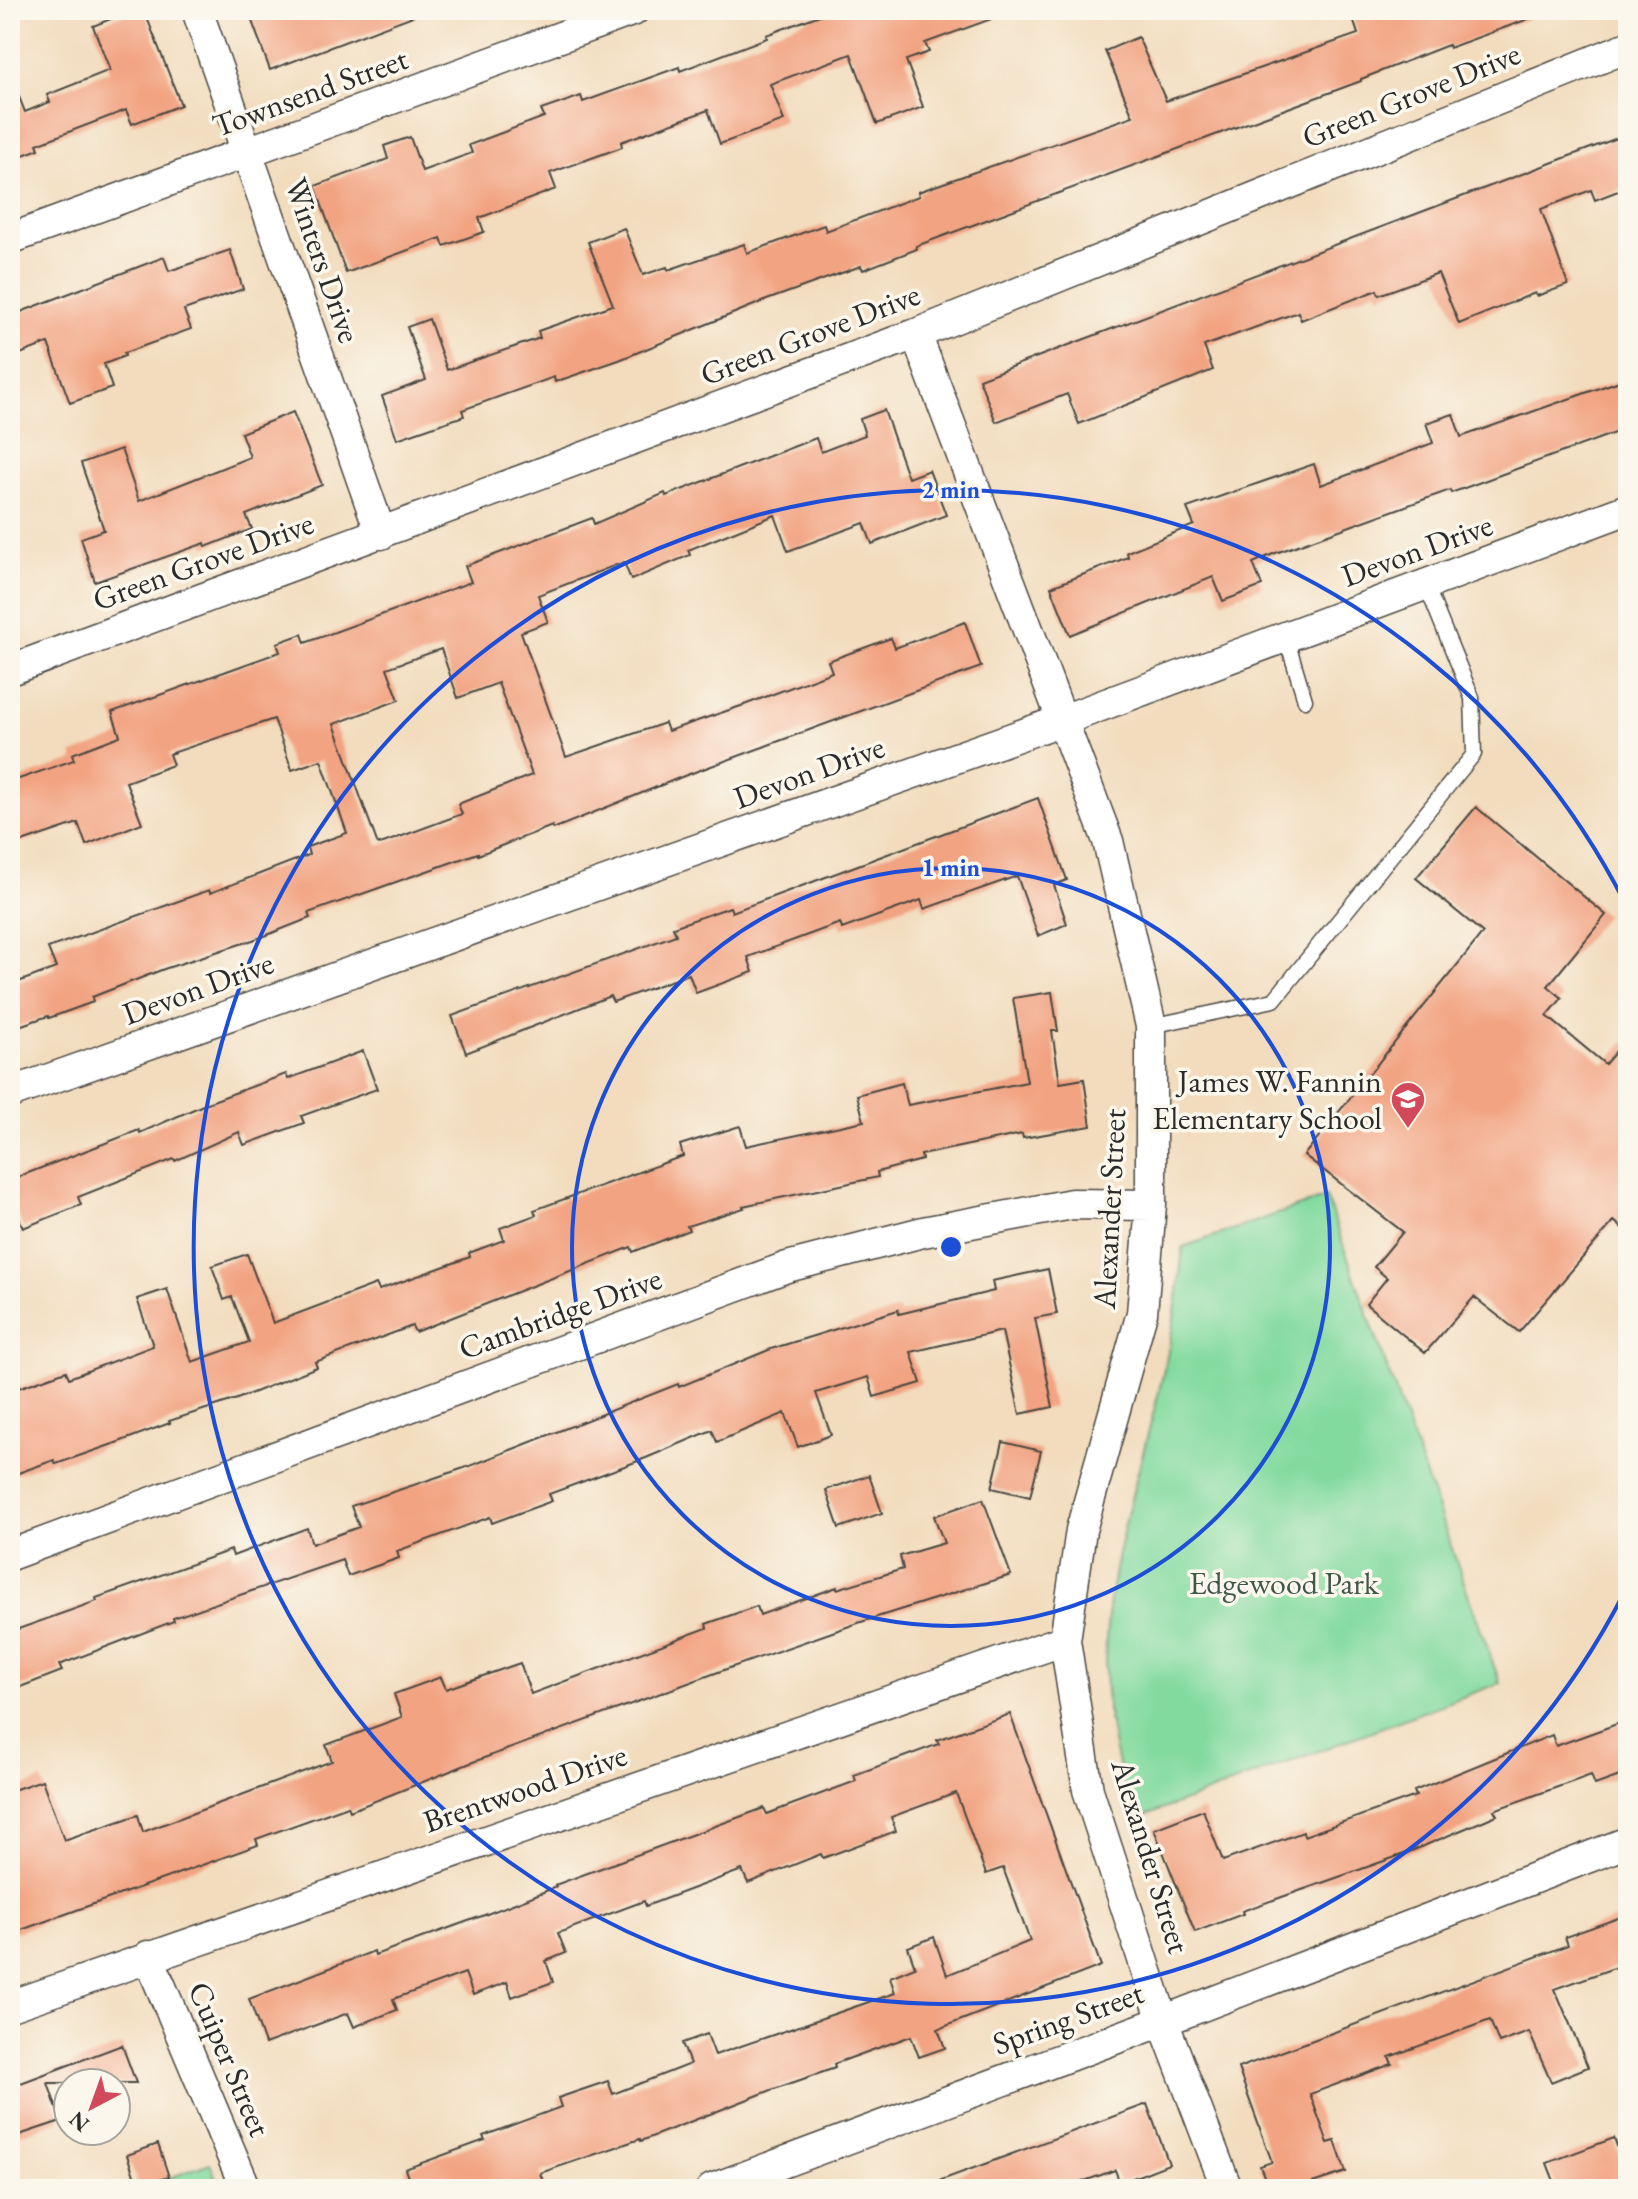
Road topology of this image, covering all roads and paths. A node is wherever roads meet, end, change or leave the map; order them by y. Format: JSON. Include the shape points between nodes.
{"nodes":[{"id":1,"x":197,"y":10,"type":"edge"},
{"id":2,"x":634,"y":10,"type":"edge"},
{"id":3,"x":1628,"y":47,"type":"edge"},
{"id":4,"x":248,"y":154,"type":"junction"},
{"id":5,"x":10,"y":239,"type":"edge"},
{"id":6,"x":916,"y":334,"type":"junction"},
{"id":7,"x":1628,"y":509,"type":"edge"},
{"id":8,"x":381,"y":534,"type":"junction"},
{"id":9,"x":1426,"y":585,"type":"junction"},
{"id":10,"x":1286,"y":637,"type":"junction"},
{"id":11,"x":10,"y":670,"type":"edge"},
{"id":12,"x":1305,"y":700,"type":"dead end"},
{"id":13,"x":1063,"y":720,"type":"junction"},
{"id":14,"x":1151,"y":1026,"type":"junction"},
{"id":15,"x":10,"y":1093,"type":"edge"},
{"id":16,"x":1151,"y":1205,"type":"junction"},
{"id":17,"x":10,"y":1555,"type":"edge"},
{"id":18,"x":1065,"y":1640,"type":"junction"},
{"id":19,"x":1628,"y":1842,"type":"edge"},
{"id":20,"x":148,"y":1956,"type":"junction"},
{"id":21,"x":10,"y":2006,"type":"edge"},
{"id":22,"x":1163,"y":2021,"type":"junction"},
{"id":23,"x":246,"y":2189,"type":"edge"},
{"id":24,"x":712,"y":2189,"type":"edge"},
{"id":25,"x":1227,"y":2189,"type":"edge"}],
"edges":[{"from":1,"to":4,"type":"street","name":"Winters Drive"},
{"from":2,"to":4,"type":"street","name":"Townsend Street"},
{"from":3,"to":6,"type":"street","name":"Green Grove Drive"},
{"from":4,"to":5,"type":"street","name":"Townsend Street"},
{"from":4,"to":8,"type":"street","name":"Winters Drive"},
{"from":6,"to":8,"type":"street","name":"Green Grove Drive"},
{"from":6,"to":13,"type":"street","name":"Alexander Street"},
{"from":7,"to":9,"type":"street","name":"Devon Drive"},
{"from":8,"to":11,"type":"street","name":"Green Grove Drive"},
{"from":9,"to":10,"type":"street","name":"Devon Drive"},
{"from":9,"to":14,"type":"lane","via":[[1472,698],[1474,754],[1274,1000]]},
{"from":10,"to":12,"type":"lane"},
{"from":10,"to":13,"type":"street","name":"Devon Drive"},
{"from":13,"to":14,"type":"street","name":"Alexander Street","via":[[1108,841]]},
{"from":13,"to":15,"type":"street","name":"Devon Drive"},
{"from":14,"to":16,"type":"street","name":"Alexander Street"},
{"from":16,"to":17,"type":"street","name":"Cambridge Drive","via":[[1072,1204],[923,1232],[787,1267]]},
{"from":16,"to":18,"type":"street","name":"Alexander Street","via":[[1142,1313],[1081,1530]]},
{"from":18,"to":20,"type":"street","name":"Brentwood Drive"},
{"from":18,"to":22,"type":"street","name":"Alexander Street","via":[[1088,1790]]},
{"from":19,"to":22,"type":"street","name":"Spring Street"},
{"from":20,"to":21,"type":"street","name":"Brentwood Drive"},
{"from":20,"to":23,"type":"street","name":"Cuiper Street"},
{"from":22,"to":24,"type":"street","name":"Spring Street"},
{"from":22,"to":25,"type":"street","name":"Alexander Street"}]}
